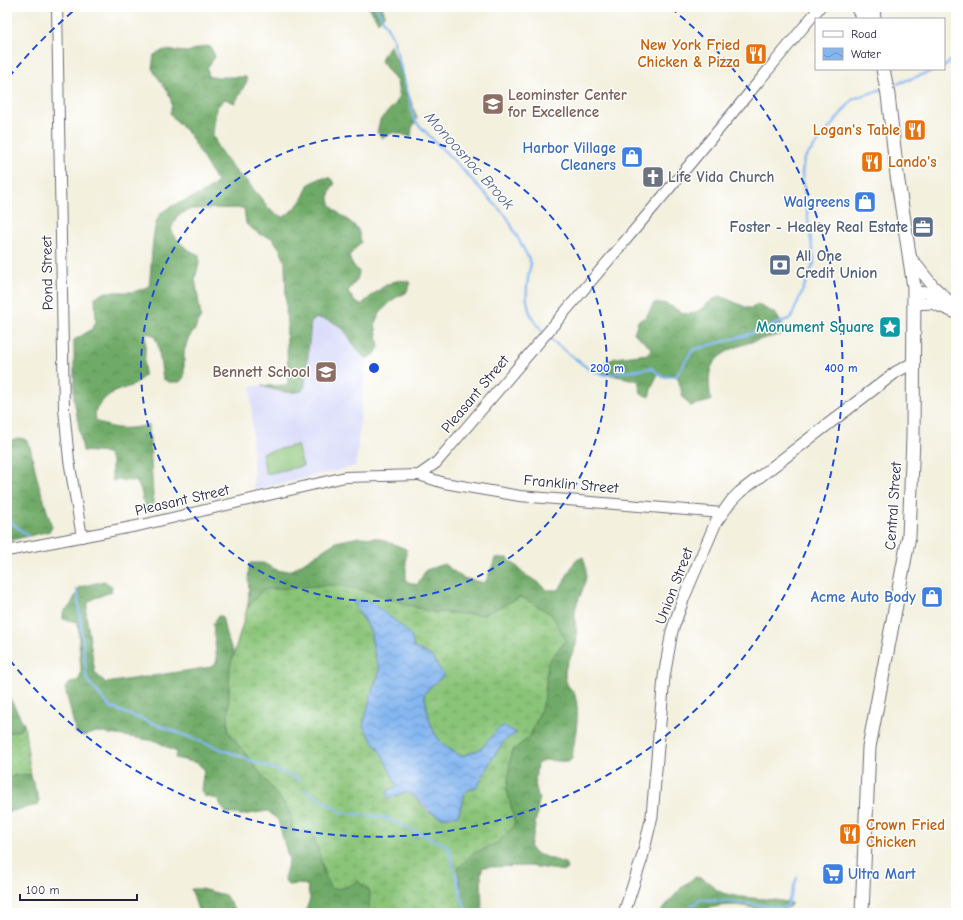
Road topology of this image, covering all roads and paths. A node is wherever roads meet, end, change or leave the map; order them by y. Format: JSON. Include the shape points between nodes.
{"nodes":[{"id":1,"x":57,"y":7,"type":"edge"},
{"id":2,"x":820,"y":7,"type":"edge"},
{"id":3,"x":857,"y":7,"type":"edge"},
{"id":4,"x":873,"y":7,"type":"edge"},
{"id":5,"x":863,"y":18,"type":"edge"},
{"id":6,"x":874,"y":18,"type":"edge"},
{"id":7,"x":884,"y":74,"type":"edge"},
{"id":8,"x":910,"y":257,"type":"junction"},
{"id":9,"x":914,"y":300,"type":"junction"},
{"id":10,"x":952,"y":304,"type":"edge"},
{"id":11,"x":956,"y":313,"type":"edge"},
{"id":12,"x":913,"y":363,"type":"junction"},
{"id":13,"x":419,"y":475,"type":"junction"},
{"id":14,"x":722,"y":513,"type":"junction"},
{"id":15,"x":82,"y":537,"type":"junction"},
{"id":16,"x":7,"y":551,"type":"edge"},
{"id":17,"x":624,"y":913,"type":"edge"},
{"id":18,"x":862,"y":913,"type":"edge"}],
"edges":[{"from":1,"to":15,"type":"street","name":"Pond Street","via":[[64,409],[69,460]]},
{"from":2,"to":13,"type":"street","name":"Pleasant Street","via":[[650,213],[436,463]]},
{"from":3,"to":5,"type":"main road"},
{"from":4,"to":6,"type":"main road"},
{"from":7,"to":8,"type":"main road","name":"Central Street"},
{"from":8,"to":9,"type":"main road","name":"Central Street"},
{"from":8,"to":10,"type":"main road","via":[[933,286]]},
{"from":9,"to":10,"type":"main road","via":[[926,292]]},
{"from":9,"to":11,"type":"main road","via":[[932,303]]},
{"from":9,"to":12,"type":"main road","name":"Central Street"},
{"from":12,"to":14,"type":"main road","name":"Union Street","via":[[896,372],[757,478],[735,496]]},
{"from":12,"to":18,"type":"main road","name":"Central Street","via":[[910,530],[869,747]]},
{"from":13,"to":14,"type":"street","name":"Franklin Street","via":[[444,483],[520,496]]},
{"from":13,"to":15,"type":"street","name":"Pleasant Street","via":[[345,477]]},
{"from":14,"to":17,"type":"main road","name":"Union Street","via":[[684,597],[670,640],[664,677],[652,816],[642,858]]},
{"from":15,"to":16,"type":"street","name":"Pleasant Street"}]}
